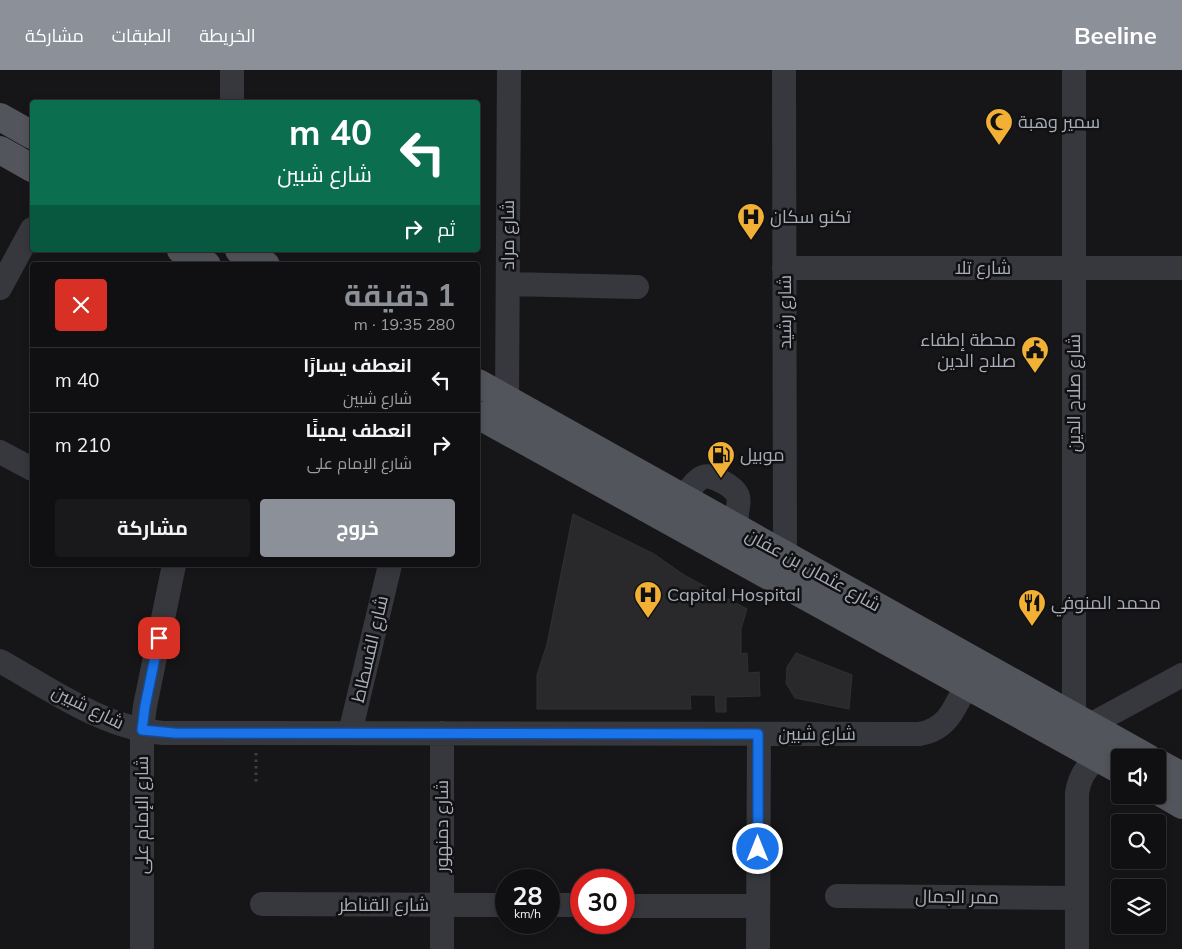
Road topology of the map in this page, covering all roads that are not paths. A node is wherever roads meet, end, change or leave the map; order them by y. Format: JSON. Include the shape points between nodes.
{"nodes":[{"id":1,"x":232,"y":70,"type":"edge"},
{"id":2,"x":510,"y":70,"type":"edge"},
{"id":3,"x":784,"y":70,"type":"edge"},
{"id":4,"x":1074,"y":70,"type":"edge"},
{"id":5,"x":232,"y":100,"type":"edge"},
{"id":6,"x":0,"y":117,"type":"edge"},
{"id":7,"x":30,"y":134,"type":"edge"},
{"id":8,"x":0,"y":150,"type":"edge"},
{"id":9,"x":30,"y":167,"type":"edge"},
{"id":10,"x":30,"y":233,"type":"edge"},
{"id":11,"x":184,"y":252,"type":"edge"},
{"id":12,"x":243,"y":252,"type":"edge"},
{"id":13,"x":202,"y":262,"type":"edge"},
{"id":14,"x":261,"y":262,"type":"edge"},
{"id":15,"x":784,"y":268,"type":"junction"},
{"id":16,"x":1074,"y":268,"type":"junction"},
{"id":17,"x":1182,"y":268,"type":"edge"},
{"id":18,"x":508,"y":284,"type":"junction"},
{"id":19,"x":637,"y":287,"type":"dead end"},
{"id":20,"x":0,"y":288,"type":"edge"},
{"id":21,"x":480,"y":384,"type":"edge"},
{"id":22,"x":507,"y":400,"type":"junction"},
{"id":23,"x":480,"y":416,"type":"edge"},
{"id":24,"x":0,"y":452,"type":"edge"},
{"id":25,"x":30,"y":468,"type":"edge"},
{"id":26,"x":785,"y":554,"type":"junction"},
{"id":27,"x":174,"y":567,"type":"edge"},
{"id":28,"x":390,"y":567,"type":"edge"},
{"id":29,"x":0,"y":661,"type":"edge"},
{"id":30,"x":1182,"y":675,"type":"edge"},
{"id":31,"x":966,"y":685,"type":"junction"},
{"id":32,"x":1082,"y":721,"type":"junction"},
{"id":33,"x":142,"y":730,"type":"junction"},
{"id":34,"x":350,"y":733,"type":"junction"},
{"id":35,"x":442,"y":733,"type":"junction"},
{"id":36,"x":758,"y":734,"type":"junction"},
{"id":37,"x":1132,"y":749,"type":"edge"},
{"id":38,"x":1109,"y":764,"type":"edge"},
{"id":39,"x":1166,"y":767,"type":"edge"},
{"id":40,"x":1182,"y":776,"type":"edge"},
{"id":41,"x":1166,"y":796,"type":"edge"},
{"id":42,"x":1182,"y":805,"type":"edge"},
{"id":43,"x":837,"y":896,"type":"dead end"},
{"id":44,"x":1077,"y":898,"type":"junction"},
{"id":45,"x":262,"y":904,"type":"dead end"},
{"id":46,"x":442,"y":905,"type":"junction"},
{"id":47,"x":495,"y":905,"type":"edge"},
{"id":48,"x":635,"y":906,"type":"edge"},
{"id":49,"x":758,"y":906,"type":"junction"},
{"id":50,"x":142,"y":949,"type":"edge"},
{"id":51,"x":442,"y":949,"type":"edge"},
{"id":52,"x":758,"y":949,"type":"edge"},
{"id":53,"x":1077,"y":949,"type":"edge"}],
"edges":[{"from":1,"to":5,"type":"street"},
{"from":2,"to":18,"type":"street","name":"شارع مراد"},
{"from":3,"to":15,"type":"street","name":"شارع رشيد"},
{"from":4,"to":16,"type":"street","name":"شارع صلاح الدين"},
{"from":6,"to":7,"type":"main road"},
{"from":8,"to":9,"type":"main road"},
{"from":10,"to":20,"type":"street"},
{"from":11,"to":13,"type":"main road"},
{"from":12,"to":14,"type":"main road"},
{"from":15,"to":16,"type":"street","name":"شارع تلا"},
{"from":15,"to":26,"type":"street","name":"شارع رشيد"},
{"from":16,"to":17,"type":"street","name":"شارع تلا"},
{"from":16,"to":32,"type":"street","name":"شارع صلاح الدين"},
{"from":18,"to":19,"type":"street"},
{"from":18,"to":22,"type":"street","name":"شارع مراد"},
{"from":21,"to":22,"type":"main road","name":"شارع عثمان بن عفان"},
{"from":22,"to":26,"type":"main road","name":"شارع عثمان بن عفان"},
{"from":23,"to":31,"type":"main road","name":"شارع عثمان بن عفان"},
{"from":24,"to":25,"type":"street"},
{"from":26,"to":32,"type":"main road","name":"شارع عثمان بن عفان"},
{"from":27,"to":33,"type":"street","name":"شارع الإمام على"},
{"from":28,"to":34,"type":"street","name":"شارع الفسطاط"},
{"from":29,"to":33,"type":"street","name":"شارع شبين","via":[[102,718]]},
{"from":30,"to":32,"type":"street"},
{"from":31,"to":36,"type":"street","name":"شارع شبين","via":[[948,720],[924,733]]},
{"from":31,"to":38,"type":"main road","name":"شارع عثمان بن عفان"},
{"from":32,"to":37,"type":"main road","name":"شارع عثمان بن عفان"},
{"from":33,"to":34,"type":"street","name":"شارع شبين","via":[[163,733]]},
{"from":33,"to":50,"type":"street","name":"شارع الإمام على"},
{"from":34,"to":35,"type":"street","name":"شارع شبين"},
{"from":35,"to":36,"type":"street","name":"شارع شبين"},
{"from":35,"to":46,"type":"street","name":"شارع دمنهور"},
{"from":36,"to":49,"type":"street"},
{"from":38,"to":44,"type":"street","via":[[1085,772],[1078,789]]},
{"from":39,"to":40,"type":"main road"},
{"from":41,"to":42,"type":"main road"},
{"from":43,"to":44,"type":"street","name":"ممر الجمال"},
{"from":44,"to":53,"type":"street"},
{"from":45,"to":46,"type":"street","name":"شارع القناطر"},
{"from":46,"to":47,"type":"street","name":"شارع القناطر"},
{"from":46,"to":51,"type":"street","name":"شارع دمنهور"},
{"from":48,"to":49,"type":"street"},
{"from":49,"to":52,"type":"street"}]}
